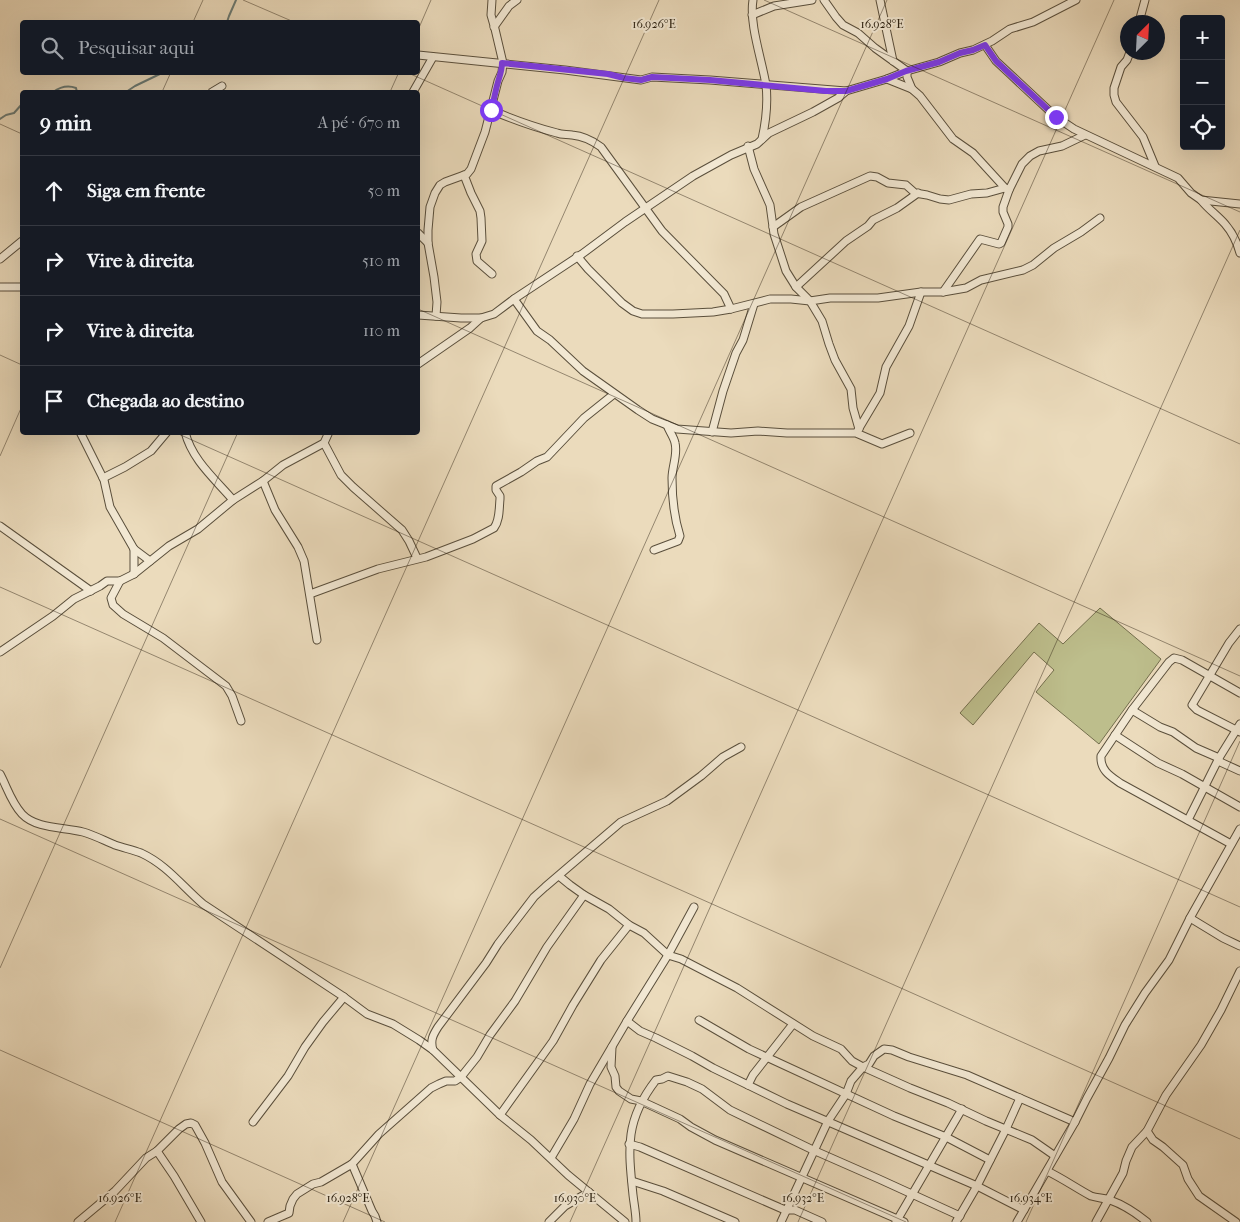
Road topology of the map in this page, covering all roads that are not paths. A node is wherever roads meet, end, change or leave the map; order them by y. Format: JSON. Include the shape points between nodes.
{"nodes":[{"id":1,"x":492,"y":0,"type":"edge"},
{"id":2,"x":517,"y":0,"type":"edge"},
{"id":3,"x":753,"y":0,"type":"edge"},
{"id":4,"x":812,"y":0,"type":"edge"},
{"id":5,"x":824,"y":0,"type":"edge"},
{"id":6,"x":880,"y":0,"type":"edge"},
{"id":7,"x":1076,"y":0,"type":"edge"},
{"id":8,"x":1145,"y":0,"type":"edge"},
{"id":9,"x":752,"y":15,"type":"junction"},
{"id":10,"x":1141,"y":15,"type":"edge"},
{"id":11,"x":494,"y":27,"type":"junction"},
{"id":12,"x":985,"y":45,"type":"junction"},
{"id":13,"x":420,"y":55,"type":"edge"},
{"id":14,"x":433,"y":57,"type":"junction"},
{"id":15,"x":1126,"y":60,"type":"edge"},
{"id":16,"x":892,"y":61,"type":"junction"},
{"id":17,"x":502,"y":63,"type":"junction"},
{"id":18,"x":906,"y":71,"type":"junction"},
{"id":19,"x":887,"y":79,"type":"junction"},
{"id":20,"x":766,"y":85,"type":"junction"},
{"id":21,"x":222,"y":86,"type":"dead end"},
{"id":22,"x":912,"y":89,"type":"junction"},
{"id":23,"x":215,"y":90,"type":"edge"},
{"id":24,"x":414,"y":90,"type":"edge"},
{"id":25,"x":846,"y":91,"type":"junction"},
{"id":26,"x":491,"y":110,"type":"junction"},
{"id":27,"x":1085,"y":135,"type":"junction"},
{"id":28,"x":762,"y":139,"type":"junction"},
{"id":29,"x":748,"y":146,"type":"junction"},
{"id":30,"x":1154,"y":166,"type":"junction"},
{"id":31,"x":464,"y":176,"type":"junction"},
{"id":32,"x":1007,"y":189,"type":"junction"},
{"id":33,"x":918,"y":193,"type":"junction"},
{"id":34,"x":1201,"y":200,"type":"junction"},
{"id":35,"x":1240,"y":204,"type":"edge"},
{"id":36,"x":646,"y":208,"type":"junction"},
{"id":37,"x":1100,"y":218,"type":"dead end"},
{"id":38,"x":773,"y":227,"type":"junction"},
{"id":39,"x":420,"y":235,"type":"edge"},
{"id":40,"x":20,"y":243,"type":"edge"},
{"id":41,"x":428,"y":244,"type":"junction"},
{"id":42,"x":1240,"y":253,"type":"edge"},
{"id":43,"x":577,"y":256,"type":"junction"},
{"id":44,"x":0,"y":259,"type":"edge"},
{"id":45,"x":492,"y":274,"type":"dead end"},
{"id":46,"x":0,"y":287,"type":"edge"},
{"id":47,"x":20,"y":287,"type":"edge"},
{"id":48,"x":796,"y":287,"type":"junction"},
{"id":49,"x":921,"y":292,"type":"junction"},
{"id":50,"x":943,"y":292,"type":"junction"},
{"id":51,"x":514,"y":299,"type":"junction"},
{"id":52,"x":810,"y":301,"type":"junction"},
{"id":53,"x":754,"y":304,"type":"junction"},
{"id":54,"x":731,"y":309,"type":"junction"},
{"id":55,"x":420,"y":315,"type":"edge"},
{"id":56,"x":436,"y":316,"type":"junction"},
{"id":57,"x":481,"y":318,"type":"junction"},
{"id":58,"x":420,"y":363,"type":"edge"},
{"id":59,"x":614,"y":394,"type":"junction"},
{"id":60,"x":667,"y":426,"type":"junction"},
{"id":61,"x":857,"y":431,"type":"junction"},
{"id":62,"x":712,"y":432,"type":"junction"},
{"id":63,"x":910,"y":433,"type":"dead end"},
{"id":64,"x":81,"y":435,"type":"edge"},
{"id":65,"x":164,"y":435,"type":"edge"},
{"id":66,"x":186,"y":435,"type":"edge"},
{"id":67,"x":328,"y":435,"type":"edge"},
{"id":68,"x":324,"y":443,"type":"junction"},
{"id":69,"x":102,"y":478,"type":"junction"},
{"id":70,"x":263,"y":481,"type":"junction"},
{"id":71,"x":233,"y":500,"type":"junction"},
{"id":72,"x":0,"y":526,"type":"edge"},
{"id":73,"x":134,"y":549,"type":"junction"},
{"id":74,"x":654,"y":550,"type":"dead end"},
{"id":75,"x":417,"y":558,"type":"junction"},
{"id":76,"x":150,"y":561,"type":"junction"},
{"id":77,"x":134,"y":574,"type":"junction"},
{"id":78,"x":120,"y":581,"type":"junction"},
{"id":79,"x":91,"y":591,"type":"junction"},
{"id":80,"x":310,"y":594,"type":"junction"},
{"id":81,"x":1240,"y":629,"type":"edge"},
{"id":82,"x":317,"y":640,"type":"dead end"},
{"id":83,"x":0,"y":652,"type":"edge"},
{"id":84,"x":1210,"y":676,"type":"junction"},
{"id":85,"x":1240,"y":693,"type":"edge"},
{"id":86,"x":1132,"y":710,"type":"junction"},
{"id":87,"x":241,"y":721,"type":"dead end"},
{"id":88,"x":1239,"y":729,"type":"edge"},
{"id":89,"x":1115,"y":735,"type":"junction"},
{"id":90,"x":740,"y":747,"type":"dead end"},
{"id":91,"x":1219,"y":759,"type":"junction"},
{"id":92,"x":1240,"y":771,"type":"edge"},
{"id":93,"x":0,"y":774,"type":"edge"},
{"id":94,"x":1204,"y":787,"type":"junction"},
{"id":95,"x":1240,"y":807,"type":"edge"},
{"id":96,"x":1188,"y":820,"type":"junction"},
{"id":97,"x":1240,"y":829,"type":"edge"},
{"id":98,"x":1231,"y":844,"type":"junction"},
{"id":99,"x":559,"y":876,"type":"junction"},
{"id":100,"x":584,"y":895,"type":"junction"},
{"id":101,"x":694,"y":908,"type":"dead end"},
{"id":102,"x":1190,"y":918,"type":"junction"},
{"id":103,"x":629,"y":925,"type":"junction"},
{"id":104,"x":1240,"y":946,"type":"edge"},
{"id":105,"x":668,"y":954,"type":"junction"},
{"id":106,"x":1240,"y":971,"type":"edge"},
{"id":107,"x":344,"y":997,"type":"junction"},
{"id":108,"x":627,"y":1020,"type":"junction"},
{"id":109,"x":699,"y":1020,"type":"dead end"},
{"id":110,"x":793,"y":1024,"type":"junction"},
{"id":111,"x":612,"y":1047,"type":"junction"},
{"id":112,"x":433,"y":1050,"type":"junction"},
{"id":113,"x":767,"y":1057,"type":"junction"},
{"id":114,"x":862,"y":1067,"type":"junction"},
{"id":115,"x":461,"y":1077,"type":"junction"},
{"id":116,"x":748,"y":1085,"type":"junction"},
{"id":117,"x":846,"y":1094,"type":"junction"},
{"id":118,"x":1020,"y":1098,"type":"junction"},
{"id":119,"x":641,"y":1101,"type":"junction"},
{"id":120,"x":962,"y":1109,"type":"junction"},
{"id":121,"x":500,"y":1115,"type":"junction"},
{"id":122,"x":828,"y":1120,"type":"junction"},
{"id":123,"x":253,"y":1122,"type":"dead end"},
{"id":124,"x":1075,"y":1122,"type":"junction"},
{"id":125,"x":1006,"y":1129,"type":"junction"},
{"id":126,"x":1147,"y":1131,"type":"junction"},
{"id":127,"x":946,"y":1137,"type":"junction"},
{"id":128,"x":629,"y":1144,"type":"junction"},
{"id":129,"x":813,"y":1150,"type":"junction"},
{"id":130,"x":157,"y":1151,"type":"junction"},
{"id":131,"x":1055,"y":1156,"type":"junction"},
{"id":132,"x":550,"y":1158,"type":"junction"},
{"id":133,"x":990,"y":1160,"type":"junction"},
{"id":134,"x":352,"y":1164,"type":"junction"},
{"id":135,"x":929,"y":1165,"type":"junction"},
{"id":136,"x":1047,"y":1171,"type":"junction"},
{"id":137,"x":800,"y":1177,"type":"junction"},
{"id":138,"x":632,"y":1181,"type":"junction"},
{"id":139,"x":976,"y":1186,"type":"junction"},
{"id":140,"x":589,"y":1192,"type":"junction"},
{"id":141,"x":911,"y":1194,"type":"junction"},
{"id":142,"x":1110,"y":1200,"type":"junction"},
{"id":143,"x":786,"y":1210,"type":"junction"},
{"id":144,"x":1024,"y":1210,"type":"junction"},
{"id":145,"x":958,"y":1219,"type":"edge"},
{"id":146,"x":899,"y":1221,"type":"edge"},
{"id":147,"x":78,"y":1222,"type":"edge"},
{"id":148,"x":200,"y":1222,"type":"edge"},
{"id":149,"x":250,"y":1222,"type":"edge"},
{"id":150,"x":268,"y":1222,"type":"edge"},
{"id":151,"x":377,"y":1222,"type":"edge"},
{"id":152,"x":548,"y":1222,"type":"edge"},
{"id":153,"x":625,"y":1222,"type":"edge"},
{"id":154,"x":636,"y":1222,"type":"edge"},
{"id":155,"x":735,"y":1222,"type":"edge"},
{"id":156,"x":781,"y":1222,"type":"edge"},
{"id":157,"x":822,"y":1222,"type":"edge"},
{"id":158,"x":1018,"y":1222,"type":"edge"},
{"id":159,"x":1096,"y":1222,"type":"edge"},
{"id":160,"x":1147,"y":1222,"type":"edge"},
{"id":161,"x":1236,"y":1222,"type":"edge"}],
"edges":[{"from":1,"to":11,"type":"street"},
{"from":2,"to":11,"type":"street"},
{"from":3,"to":9,"type":"street"},
{"from":4,"to":9,"type":"street","via":[[774,6]]},
{"from":5,"to":16,"type":"street","via":[[843,24]]},
{"from":6,"to":16,"type":"street"},
{"from":7,"to":12,"type":"street","via":[[1033,22],[1010,28]]},
{"from":8,"to":10,"type":"street"},
{"from":9,"to":20,"type":"street"},
{"from":11,"to":17,"type":"street"},
{"from":12,"to":18,"type":"street"},
{"from":12,"to":27,"type":"street","via":[[996,61],[1056,117]]},
{"from":13,"to":14,"type":"street"},
{"from":14,"to":17,"type":"street"},
{"from":14,"to":24,"type":"street"},
{"from":15,"to":30,"type":"street","via":[[1114,95],[1143,137]]},
{"from":16,"to":18,"type":"street"},
{"from":17,"to":20,"type":"street","via":[[641,80],[652,77]]},
{"from":17,"to":26,"type":"street"},
{"from":18,"to":19,"type":"street"},
{"from":18,"to":22,"type":"street"},
{"from":19,"to":22,"type":"street"},
{"from":19,"to":25,"type":"street"},
{"from":20,"to":25,"type":"street"},
{"from":20,"to":28,"type":"street","via":[[767,110]]},
{"from":21,"to":23,"type":"street"},
{"from":22,"to":32,"type":"street","via":[[953,139],[973,153]]},
{"from":25,"to":28,"type":"street"},
{"from":26,"to":31,"type":"street","via":[[471,169]]},
{"from":26,"to":36,"type":"street","via":[[544,130],[578,136],[596,144],[607,154]]},
{"from":27,"to":30,"type":"street"},
{"from":27,"to":32,"type":"street","via":[[1030,156]]},
{"from":28,"to":29,"type":"street","via":[[758,144]]},
{"from":29,"to":36,"type":"street","via":[[711,165]]},
{"from":29,"to":38,"type":"street","via":[[770,205]]},
{"from":30,"to":34,"type":"street","via":[[1178,178]]},
{"from":31,"to":41,"type":"street","via":[[437,188],[430,207]]},
{"from":31,"to":45,"type":"street","via":[[480,211],[482,241],[477,260]]},
{"from":32,"to":33,"type":"street","via":[[951,200]]},
{"from":32,"to":50,"type":"street","via":[[1003,212],[1008,227],[1001,243],[980,239]]},
{"from":33,"to":38,"type":"street","via":[[906,185],[870,176],[801,207]]},
{"from":33,"to":48,"type":"street","via":[[846,241]]},
{"from":34,"to":35,"type":"street"},
{"from":34,"to":42,"type":"street","via":[[1225,224]]},
{"from":36,"to":43,"type":"street"},
{"from":36,"to":54,"type":"street","via":[[662,231],[724,294]]},
{"from":37,"to":50,"type":"street","via":[[1023,270]]},
{"from":38,"to":48,"type":"street","via":[[786,271]]},
{"from":39,"to":41,"type":"street"},
{"from":40,"to":44,"type":"street"},
{"from":41,"to":56,"type":"street","via":[[437,302]]},
{"from":43,"to":51,"type":"street"},
{"from":43,"to":54,"type":"street","via":[[633,311],[673,314]]},
{"from":46,"to":47,"type":"street"},
{"from":48,"to":52,"type":"street"},
{"from":49,"to":50,"type":"street"},
{"from":49,"to":52,"type":"street","via":[[878,298]]},
{"from":49,"to":61,"type":"street","via":[[908,326],[886,367],[880,393]]},
{"from":51,"to":57,"type":"street","via":[[494,314]]},
{"from":51,"to":59,"type":"street","via":[[537,330]]},
{"from":52,"to":53,"type":"street","via":[[770,299]]},
{"from":52,"to":61,"type":"street","via":[[822,322],[835,360],[850,385]]},
{"from":53,"to":54,"type":"street"},
{"from":53,"to":62,"type":"street"},
{"from":55,"to":56,"type":"street"},
{"from":56,"to":57,"type":"street"},
{"from":57,"to":58,"type":"street"},
{"from":59,"to":60,"type":"street"},
{"from":59,"to":75,"type":"street","via":[[584,418],[547,457],[496,486],[500,499],[494,528],[473,539]]},
{"from":60,"to":62,"type":"street"},
{"from":60,"to":74,"type":"street","via":[[676,450],[672,497],[680,536],[678,541]]},
{"from":61,"to":62,"type":"street"},
{"from":61,"to":63,"type":"street","via":[[882,444]]},
{"from":64,"to":69,"type":"street"},
{"from":65,"to":69,"type":"street","via":[[151,451]]},
{"from":66,"to":71,"type":"street","via":[[196,457]]},
{"from":67,"to":68,"type":"street"},
{"from":68,"to":70,"type":"street","via":[[283,465]]},
{"from":68,"to":75,"type":"street","via":[[341,475],[402,530]]},
{"from":69,"to":73,"type":"street","via":[[110,507]]},
{"from":70,"to":71,"type":"street"},
{"from":70,"to":80,"type":"street","via":[[275,510],[304,561]]},
{"from":71,"to":76,"type":"street","via":[[198,529]]},
{"from":72,"to":79,"type":"street"},
{"from":73,"to":76,"type":"street"},
{"from":73,"to":77,"type":"street"},
{"from":75,"to":80,"type":"street"},
{"from":76,"to":77,"type":"street"},
{"from":77,"to":78,"type":"street"},
{"from":78,"to":79,"type":"street","via":[[106,581]]},
{"from":78,"to":87,"type":"street","via":[[111,598],[113,605],[164,638],[226,686]]},
{"from":79,"to":83,"type":"street","via":[[74,599]]},
{"from":80,"to":82,"type":"street"},
{"from":81,"to":84,"type":"street"},
{"from":84,"to":85,"type":"street"},
{"from":84,"to":86,"type":"street","via":[[1174,658]]},
{"from":84,"to":88,"type":"street","via":[[1192,705]]},
{"from":86,"to":89,"type":"street"},
{"from":86,"to":91,"type":"street"},
{"from":88,"to":91,"type":"street"},
{"from":89,"to":94,"type":"street"},
{"from":89,"to":96,"type":"street","via":[[1101,756],[1100,763],[1106,773]]},
{"from":90,"to":99,"type":"street","via":[[667,801],[621,822]]},
{"from":91,"to":92,"type":"street"},
{"from":91,"to":94,"type":"street"},
{"from":93,"to":107,"type":"street","via":[[13,803],[24,816],[48,827],[85,832],[142,854],[178,879],[203,904]]},
{"from":94,"to":95,"type":"street"},
{"from":94,"to":96,"type":"street"},
{"from":96,"to":98,"type":"street"},
{"from":97,"to":98,"type":"street"},
{"from":98,"to":102,"type":"street"},
{"from":99,"to":100,"type":"street"},
{"from":99,"to":112,"type":"street","via":[[534,896],[498,944],[432,1037]]},
{"from":100,"to":103,"type":"street"},
{"from":100,"to":115,"type":"street"},
{"from":101,"to":105,"type":"street"},
{"from":102,"to":104,"type":"street"},
{"from":102,"to":124,"type":"street","via":[[1169,960],[1125,1025]]},
{"from":103,"to":105,"type":"street","via":[[644,933]]},
{"from":103,"to":121,"type":"street","via":[[601,960],[553,1041]]},
{"from":105,"to":108,"type":"street"},
{"from":105,"to":110,"type":"street","via":[[737,988]]},
{"from":106,"to":126,"type":"street","via":[[1221,1010],[1166,1095]]},
{"from":107,"to":112,"type":"street","via":[[367,1014],[393,1024]]},
{"from":107,"to":123,"type":"street"},
{"from":108,"to":111,"type":"street"},
{"from":108,"to":116,"type":"street","via":[[640,1031]]},
{"from":109,"to":113,"type":"street"},
{"from":110,"to":113,"type":"street"},
{"from":110,"to":114,"type":"street","via":[[841,1049]]},
{"from":111,"to":119,"type":"street","via":[[611,1067],[616,1087]]},
{"from":111,"to":132,"type":"street"},
{"from":112,"to":115,"type":"street"},
{"from":113,"to":116,"type":"street"},
{"from":113,"to":117,"type":"street"},
{"from":114,"to":117,"type":"street","via":[[851,1080]]},
{"from":114,"to":118,"type":"street","via":[[884,1049],[892,1050],[967,1075]]},
{"from":114,"to":120,"type":"street"},
{"from":115,"to":121,"type":"street"},
{"from":115,"to":134,"type":"street","via":[[438,1084],[423,1095],[379,1134]]},
{"from":116,"to":122,"type":"street"},
{"from":117,"to":122,"type":"street"},
{"from":117,"to":127,"type":"street"},
{"from":118,"to":124,"type":"street"},
{"from":118,"to":125,"type":"street"},
{"from":119,"to":128,"type":"street"},
{"from":119,"to":129,"type":"street","via":[[656,1080],[668,1076],[702,1089],[730,1110]]},
{"from":119,"to":137,"type":"street","via":[[715,1140]]},
{"from":120,"to":125,"type":"street"},
{"from":120,"to":127,"type":"street"},
{"from":121,"to":132,"type":"street"},
{"from":122,"to":129,"type":"street"},
{"from":122,"to":135,"type":"street"},
{"from":124,"to":131,"type":"street"},
{"from":125,"to":131,"type":"street","via":[[1032,1140]]},
{"from":125,"to":133,"type":"street"},
{"from":126,"to":142,"type":"street","via":[[1132,1147]]},
{"from":126,"to":161,"type":"street","via":[[1183,1165],[1199,1196]]},
{"from":127,"to":133,"type":"street"},
{"from":127,"to":135,"type":"street"},
{"from":128,"to":138,"type":"street"},
{"from":128,"to":143,"type":"street"},
{"from":129,"to":137,"type":"street"},
{"from":129,"to":141,"type":"street"},
{"from":130,"to":147,"type":"street"},
{"from":130,"to":148,"type":"street"},
{"from":130,"to":149,"type":"street","via":[[186,1124],[195,1124],[222,1182]]},
{"from":131,"to":136,"type":"street"},
{"from":132,"to":140,"type":"street"},
{"from":133,"to":139,"type":"street"},
{"from":134,"to":150,"type":"street","via":[[306,1188],[293,1199],[289,1213]]},
{"from":134,"to":151,"type":"street"},
{"from":135,"to":139,"type":"street"},
{"from":135,"to":141,"type":"street"},
{"from":136,"to":142,"type":"street","via":[[1090,1195]]},
{"from":136,"to":144,"type":"street"},
{"from":137,"to":143,"type":"street"},
{"from":137,"to":146,"type":"street"},
{"from":138,"to":154,"type":"street"},
{"from":138,"to":155,"type":"street"},
{"from":139,"to":144,"type":"street"},
{"from":139,"to":145,"type":"street"},
{"from":140,"to":152,"type":"street","via":[[565,1206]]},
{"from":140,"to":153,"type":"street"},
{"from":141,"to":145,"type":"street"},
{"from":141,"to":146,"type":"street"},
{"from":142,"to":159,"type":"street"},
{"from":142,"to":160,"type":"street"},
{"from":143,"to":156,"type":"street"},
{"from":143,"to":157,"type":"street","via":[[795,1210]]},
{"from":144,"to":158,"type":"street"}]}
